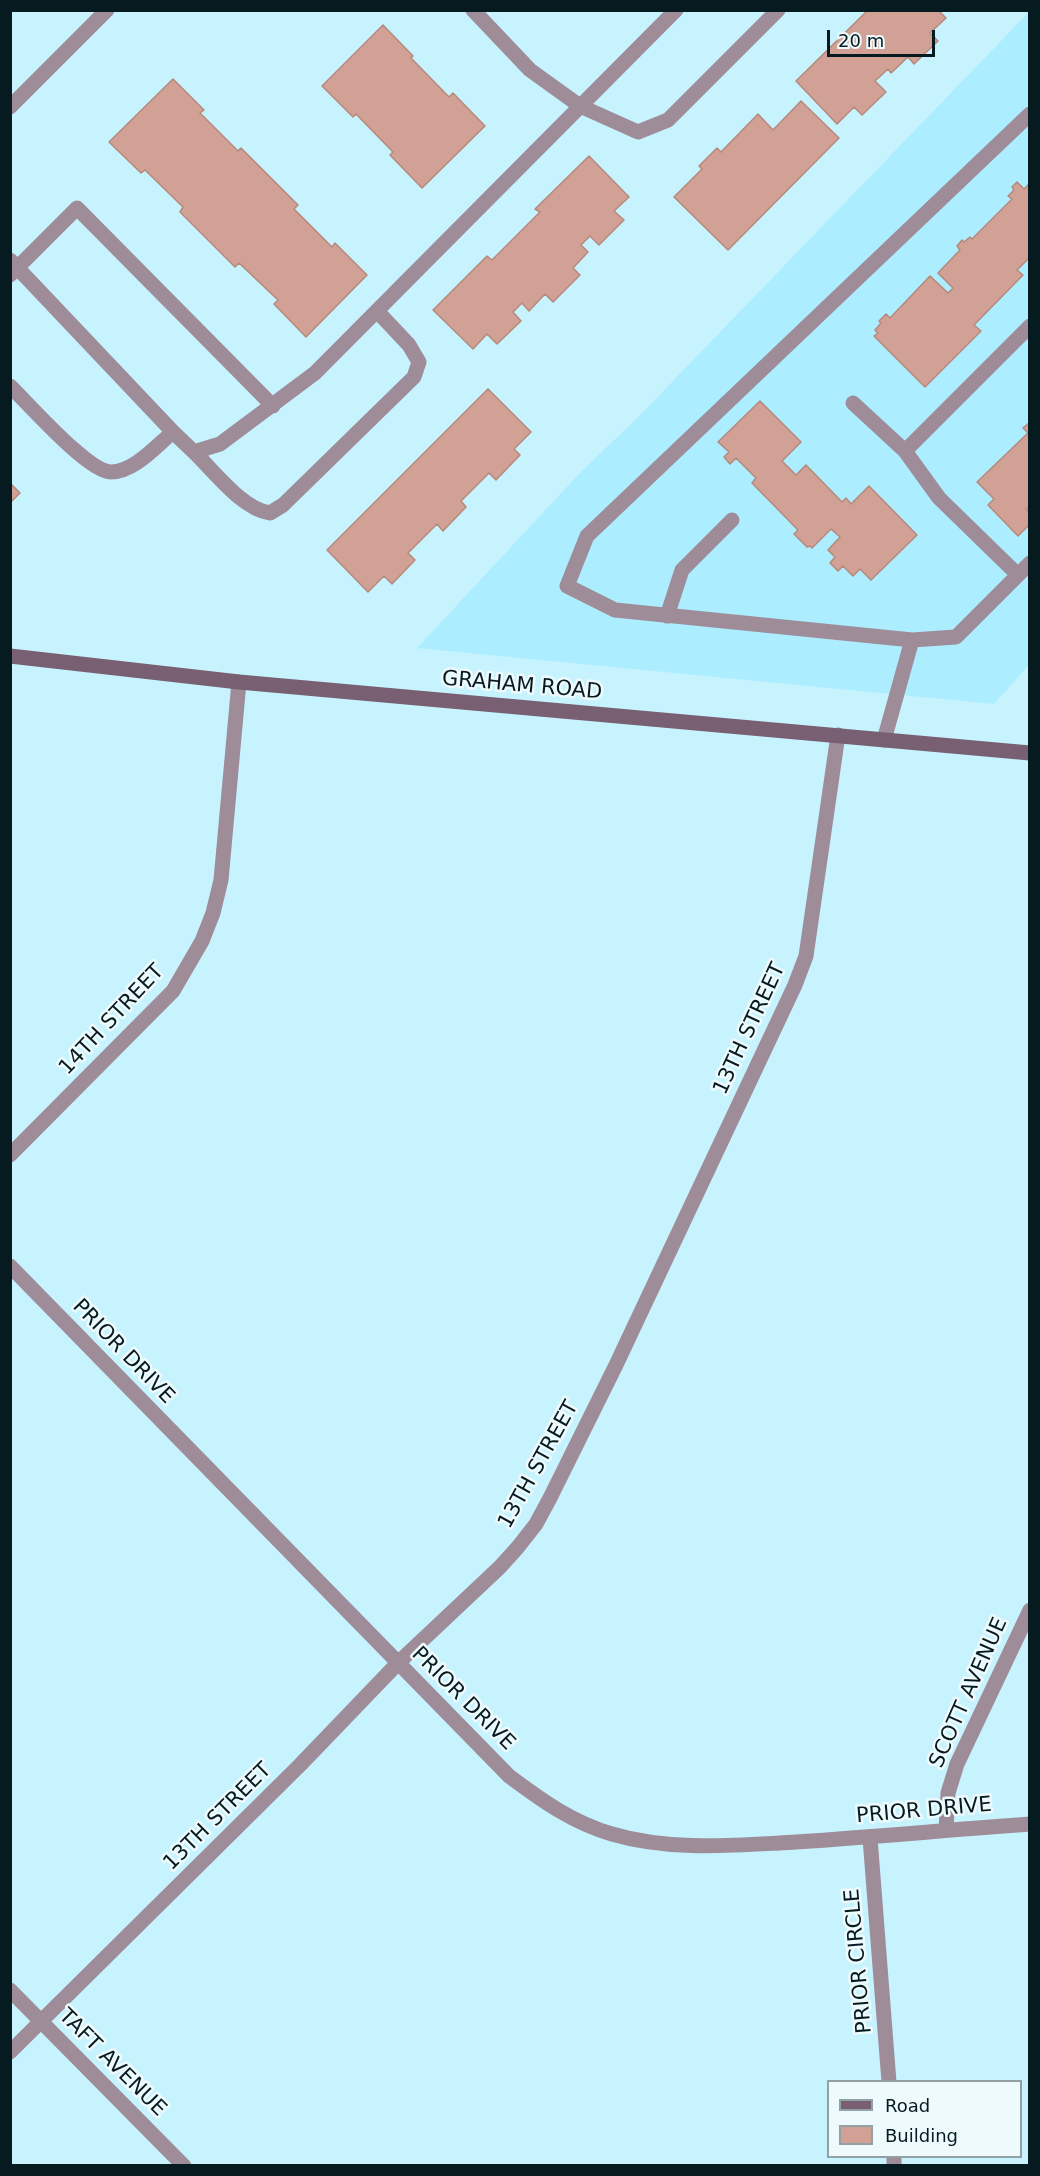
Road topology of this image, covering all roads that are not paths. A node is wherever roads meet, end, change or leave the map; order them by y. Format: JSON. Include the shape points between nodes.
{"nodes":[{"id":1,"x":107,"y":10,"type":"edge"},
{"id":2,"x":473,"y":10,"type":"edge"},
{"id":3,"x":676,"y":10,"type":"edge"},
{"id":4,"x":778,"y":10,"type":"edge"},
{"id":5,"x":579,"y":106,"type":"junction"},
{"id":6,"x":10,"y":107,"type":"edge"},
{"id":7,"x":1029,"y":114,"type":"edge"},
{"id":8,"x":13,"y":268,"type":"edge"},
{"id":9,"x":377,"y":311,"type":"junction"},
{"id":10,"x":1029,"y":326,"type":"edge"},
{"id":11,"x":10,"y":386,"type":"edge"},
{"id":12,"x":853,"y":403,"type":"dead end"},
{"id":13,"x":273,"y":406,"type":"junction"},
{"id":14,"x":173,"y":432,"type":"junction"},
{"id":15,"x":905,"y":451,"type":"junction"},
{"id":16,"x":194,"y":452,"type":"junction"},
{"id":17,"x":732,"y":520,"type":"dead end"},
{"id":18,"x":1029,"y":563,"type":"edge"},
{"id":19,"x":1018,"y":575,"type":"junction"},
{"id":20,"x":667,"y":616,"type":"junction"},
{"id":21,"x":912,"y":640,"type":"junction"},
{"id":22,"x":10,"y":656,"type":"edge"},
{"id":23,"x":239,"y":682,"type":"junction"},
{"id":24,"x":837,"y":735,"type":"junction"},
{"id":25,"x":884,"y":740,"type":"junction"},
{"id":26,"x":1029,"y":753,"type":"edge"},
{"id":27,"x":10,"y":1155,"type":"edge"},
{"id":28,"x":10,"y":1266,"type":"edge"},
{"id":29,"x":1029,"y":1610,"type":"edge"},
{"id":30,"x":398,"y":1663,"type":"junction"},
{"id":31,"x":1029,"y":1824,"type":"edge"},
{"id":32,"x":946,"y":1830,"type":"junction"},
{"id":33,"x":870,"y":1838,"type":"junction"},
{"id":34,"x":10,"y":1990,"type":"edge"},
{"id":35,"x":41,"y":2022,"type":"junction"},
{"id":36,"x":10,"y":2052,"type":"edge"},
{"id":37,"x":889,"y":2080,"type":"edge"},
{"id":38,"x":184,"y":2166,"type":"edge"}],
"edges":[{"from":1,"to":6,"type":"street"},
{"from":2,"to":5,"type":"street","via":[[530,70]]},
{"from":3,"to":5,"type":"street"},
{"from":4,"to":5,"type":"street","via":[[668,120],[638,132]]},
{"from":5,"to":9,"type":"street"},
{"from":7,"to":20,"type":"street","via":[[587,536],[567,586],[615,610]]},
{"from":8,"to":13,"type":"street","via":[[77,208]]},
{"from":8,"to":14,"type":"street"},
{"from":9,"to":13,"type":"street","via":[[315,373]]},
{"from":9,"to":16,"type":"street","via":[[410,345],[419,362],[414,377],[283,505],[270,513],[247,505]]},
{"from":10,"to":15,"type":"street"},
{"from":11,"to":14,"type":"street","via":[[70,446],[94,466],[111,472],[129,467]]},
{"from":12,"to":15,"type":"street"},
{"from":13,"to":16,"type":"street","via":[[220,444]]},
{"from":14,"to":16,"type":"street"},
{"from":15,"to":19,"type":"street","via":[[939,498]]},
{"from":17,"to":20,"type":"street","via":[[682,570]]},
{"from":18,"to":19,"type":"street"},
{"from":19,"to":21,"type":"street","via":[[956,637]]},
{"from":20,"to":21,"type":"street"},
{"from":21,"to":25,"type":"street"},
{"from":22,"to":23,"type":"main road","name":"GRAHAM ROAD"},
{"from":23,"to":24,"type":"main road","name":"GRAHAM ROAD"},
{"from":23,"to":27,"type":"street","name":"14TH STREET","via":[[221,880],[202,941],[173,992]]},
{"from":24,"to":25,"type":"main road","name":"GRAHAM ROAD"},
{"from":24,"to":30,"type":"street","name":"13TH STREET","via":[[806,956],[616,1365],[536,1524],[500,1567]]},
{"from":25,"to":26,"type":"main road","name":"GRAHAM ROAD"},
{"from":28,"to":30,"type":"street","name":"PRIOR DRIVE"},
{"from":29,"to":32,"type":"street","name":"SCOTT AVENUE","via":[[957,1764],[948,1793]]},
{"from":30,"to":33,"type":"street","name":"PRIOR DRIVE","via":[[509,1776],[555,1810],[610,1834],[680,1845]]},
{"from":30,"to":35,"type":"street","name":"13TH STREET"},
{"from":31,"to":32,"type":"street","name":"PRIOR DRIVE"},
{"from":32,"to":33,"type":"street","name":"PRIOR DRIVE"},
{"from":33,"to":37,"type":"street","name":"PRIOR CIRCLE"},
{"from":34,"to":35,"type":"street","name":"TAFT AVENUE"},
{"from":35,"to":36,"type":"street","name":"13TH STREET"},
{"from":35,"to":38,"type":"street","name":"TAFT AVENUE"}]}
